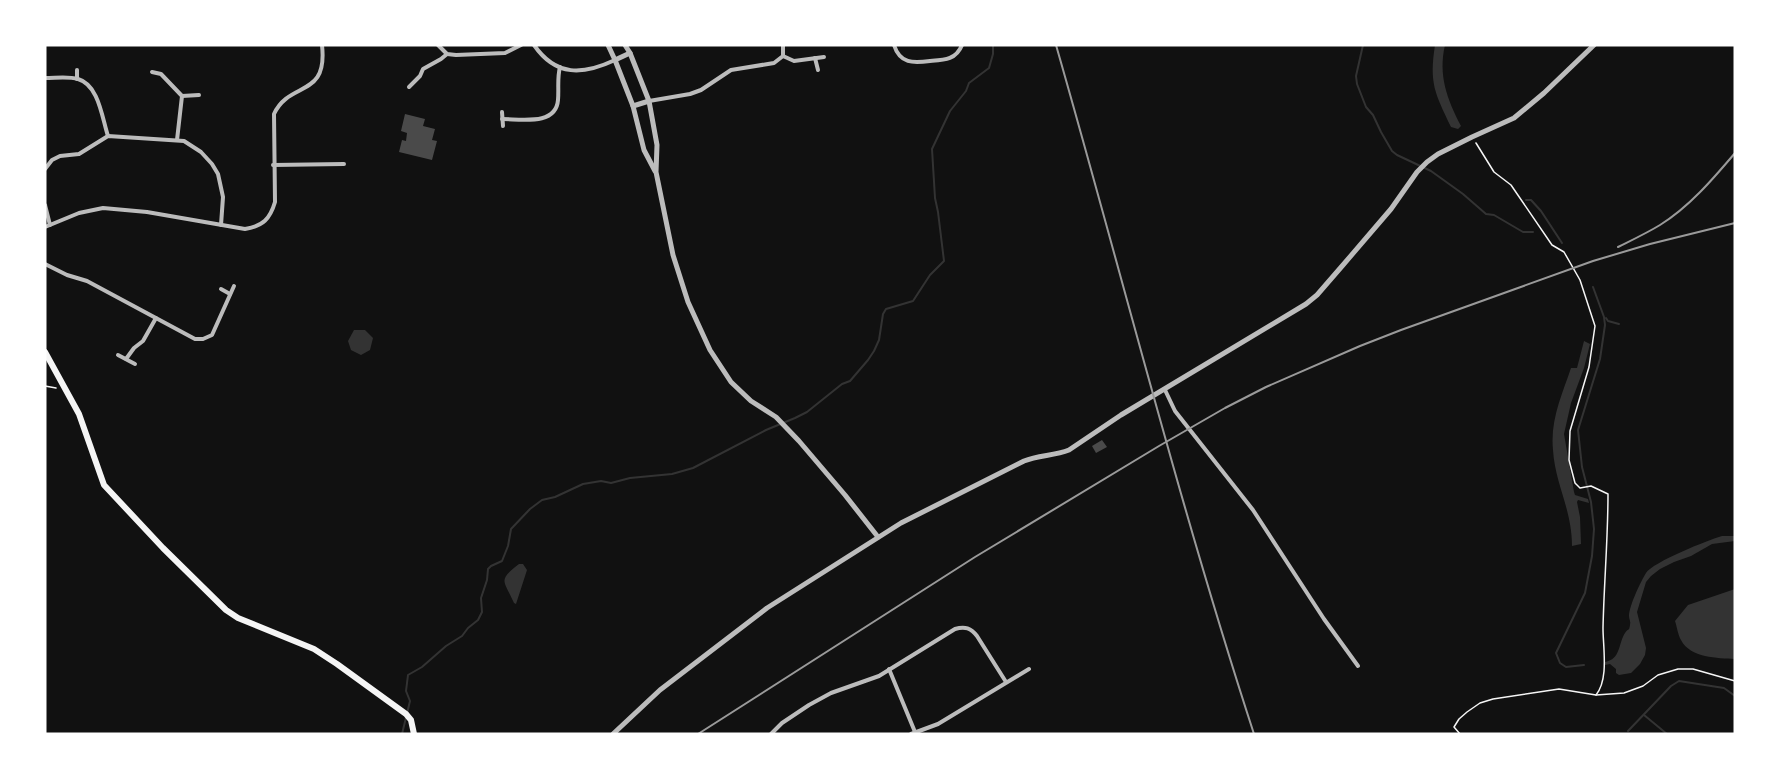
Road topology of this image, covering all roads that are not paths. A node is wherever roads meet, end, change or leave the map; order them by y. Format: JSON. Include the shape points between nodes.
{"nodes":[{"id":1,"x":322,"y":45,"type":"edge"},
{"id":2,"x":438,"y":45,"type":"edge"},
{"id":3,"x":521,"y":45,"type":"edge"},
{"id":4,"x":534,"y":45,"type":"edge"},
{"id":5,"x":608,"y":45,"type":"edge"},
{"id":6,"x":626,"y":45,"type":"edge"},
{"id":7,"x":783,"y":45,"type":"edge"},
{"id":8,"x":894,"y":45,"type":"edge"},
{"id":9,"x":962,"y":45,"type":"edge"},
{"id":10,"x":1594,"y":45,"type":"edge"},
{"id":11,"x":630,"y":53,"type":"junction"},
{"id":12,"x":447,"y":54,"type":"junction"},
{"id":13,"x":783,"y":56,"type":"junction"},
{"id":14,"x":824,"y":57,"type":"dead end"},
{"id":15,"x":815,"y":58,"type":"junction"},
{"id":16,"x":615,"y":60,"type":"junction"},
{"id":17,"x":560,"y":67,"type":"junction"},
{"id":18,"x":77,"y":70,"type":"dead end"},
{"id":19,"x":818,"y":70,"type":"dead end"},
{"id":20,"x":152,"y":72,"type":"dead end"},
{"id":21,"x":45,"y":78,"type":"edge"},
{"id":22,"x":77,"y":79,"type":"junction"},
{"id":23,"x":409,"y":87,"type":"dead end"},
{"id":24,"x":199,"y":95,"type":"dead end"},
{"id":25,"x":182,"y":96,"type":"junction"},
{"id":26,"x":649,"y":101,"type":"junction"},
{"id":27,"x":633,"y":106,"type":"junction"},
{"id":28,"x":502,"y":112,"type":"dead end"},
{"id":29,"x":502,"y":119,"type":"junction"},
{"id":30,"x":503,"y":126,"type":"dead end"},
{"id":31,"x":108,"y":136,"type":"junction"},
{"id":32,"x":177,"y":140,"type":"junction"},
{"id":33,"x":344,"y":164,"type":"dead end"},
{"id":34,"x":273,"y":165,"type":"junction"},
{"id":35,"x":336,"y":165,"type":"junction"},
{"id":36,"x":45,"y":169,"type":"edge"},
{"id":37,"x":337,"y":172,"type":"dead end"},
{"id":38,"x":656,"y":172,"type":"junction"},
{"id":39,"x":45,"y":205,"type":"edge"},
{"id":40,"x":51,"y":225,"type":"junction"},
{"id":41,"x":221,"y":225,"type":"junction"},
{"id":42,"x":45,"y":227,"type":"edge"},
{"id":43,"x":45,"y":264,"type":"edge"},
{"id":44,"x":234,"y":286,"type":"dead end"},
{"id":45,"x":221,"y":289,"type":"dead end"},
{"id":46,"x":230,"y":294,"type":"junction"},
{"id":47,"x":156,"y":318,"type":"junction"},
{"id":48,"x":45,"y":352,"type":"edge"},
{"id":49,"x":118,"y":355,"type":"dead end"},
{"id":50,"x":126,"y":359,"type":"junction"},
{"id":51,"x":135,"y":364,"type":"dead end"},
{"id":52,"x":1165,"y":390,"type":"junction"},
{"id":53,"x":878,"y":537,"type":"junction"},
{"id":54,"x":1358,"y":666,"type":"dead end"},
{"id":55,"x":890,"y":669,"type":"junction"},
{"id":56,"x":1029,"y":669,"type":"dead end"},
{"id":57,"x":1006,"y":682,"type":"junction"},
{"id":58,"x":913,"y":733,"type":"edge"},
{"id":59,"x":414,"y":734,"type":"edge"},
{"id":60,"x":613,"y":734,"type":"edge"},
{"id":61,"x":771,"y":734,"type":"edge"}],
"edges":[{"from":1,"to":34,"type":"street","via":[[322,69],[317,79],[288,96],[274,114]]},
{"from":2,"to":12,"type":"street"},
{"from":3,"to":12,"type":"street","via":[[505,53]]},
{"from":4,"to":17,"type":"street","via":[[542,56]]},
{"from":5,"to":16,"type":"street"},
{"from":6,"to":11,"type":"street"},
{"from":7,"to":13,"type":"street"},
{"from":8,"to":9,"type":"street","via":[[898,54],[915,63],[949,59]]},
{"from":10,"to":52,"type":"street","via":[[1514,118],[1438,154],[1419,170],[1391,209],[1306,304]]},
{"from":11,"to":16,"type":"street"},
{"from":11,"to":26,"type":"street"},
{"from":12,"to":23,"type":"street","via":[[423,69]]},
{"from":13,"to":15,"type":"street","via":[[794,61]]},
{"from":13,"to":26,"type":"street","via":[[774,63],[732,70],[690,94]]},
{"from":14,"to":15,"type":"street"},
{"from":15,"to":19,"type":"street"},
{"from":16,"to":17,"type":"street","via":[[587,70]]},
{"from":16,"to":27,"type":"street"},
{"from":17,"to":29,"type":"street","via":[[558,103],[552,114],[543,118]]},
{"from":18,"to":22,"type":"street"},
{"from":20,"to":25,"type":"street","via":[[161,74]]},
{"from":21,"to":22,"type":"street"},
{"from":22,"to":31,"type":"street","via":[[95,93]]},
{"from":24,"to":25,"type":"street"},
{"from":25,"to":32,"type":"street"},
{"from":26,"to":27,"type":"street"},
{"from":26,"to":38,"type":"street","via":[[657,145]]},
{"from":27,"to":38,"type":"street","via":[[644,150]]},
{"from":28,"to":29,"type":"street"},
{"from":29,"to":30,"type":"street"},
{"from":31,"to":32,"type":"street"},
{"from":31,"to":36,"type":"street","via":[[79,154],[52,160]]},
{"from":32,"to":41,"type":"street","via":[[201,152],[218,174],[223,197]]},
{"from":33,"to":35,"type":"street"},
{"from":34,"to":35,"type":"street"},
{"from":34,"to":41,"type":"street","via":[[275,202],[266,220],[245,229]]},
{"from":35,"to":37,"type":"street"},
{"from":38,"to":53,"type":"street","via":[[673,255],[688,302],[710,350],[731,382],[785,426]]},
{"from":39,"to":40,"type":"street"},
{"from":40,"to":41,"type":"street","via":[[103,208]]},
{"from":40,"to":42,"type":"street"},
{"from":43,"to":47,"type":"street","via":[[87,281]]},
{"from":44,"to":46,"type":"street"},
{"from":45,"to":46,"type":"street"},
{"from":46,"to":47,"type":"street","via":[[212,335],[203,339],[195,339]]},
{"from":47,"to":50,"type":"street","via":[[143,341]]},
{"from":48,"to":59,"type":"main road","via":[[79,414],[104,485],[158,544],[226,610],[337,664],[407,715]]},
{"from":49,"to":50,"type":"street"},
{"from":50,"to":51,"type":"street"},
{"from":52,"to":53,"type":"street","via":[[1069,450],[1024,460]]},
{"from":52,"to":54,"type":"street","via":[[1175,411],[1253,510]]},
{"from":53,"to":60,"type":"street","via":[[767,608],[677,676]]},
{"from":55,"to":57,"type":"street","via":[[961,627],[977,636]]},
{"from":55,"to":58,"type":"street"},
{"from":55,"to":61,"type":"street","via":[[831,693]]},
{"from":56,"to":57,"type":"street"},
{"from":57,"to":58,"type":"street","via":[[938,724]]}]}
